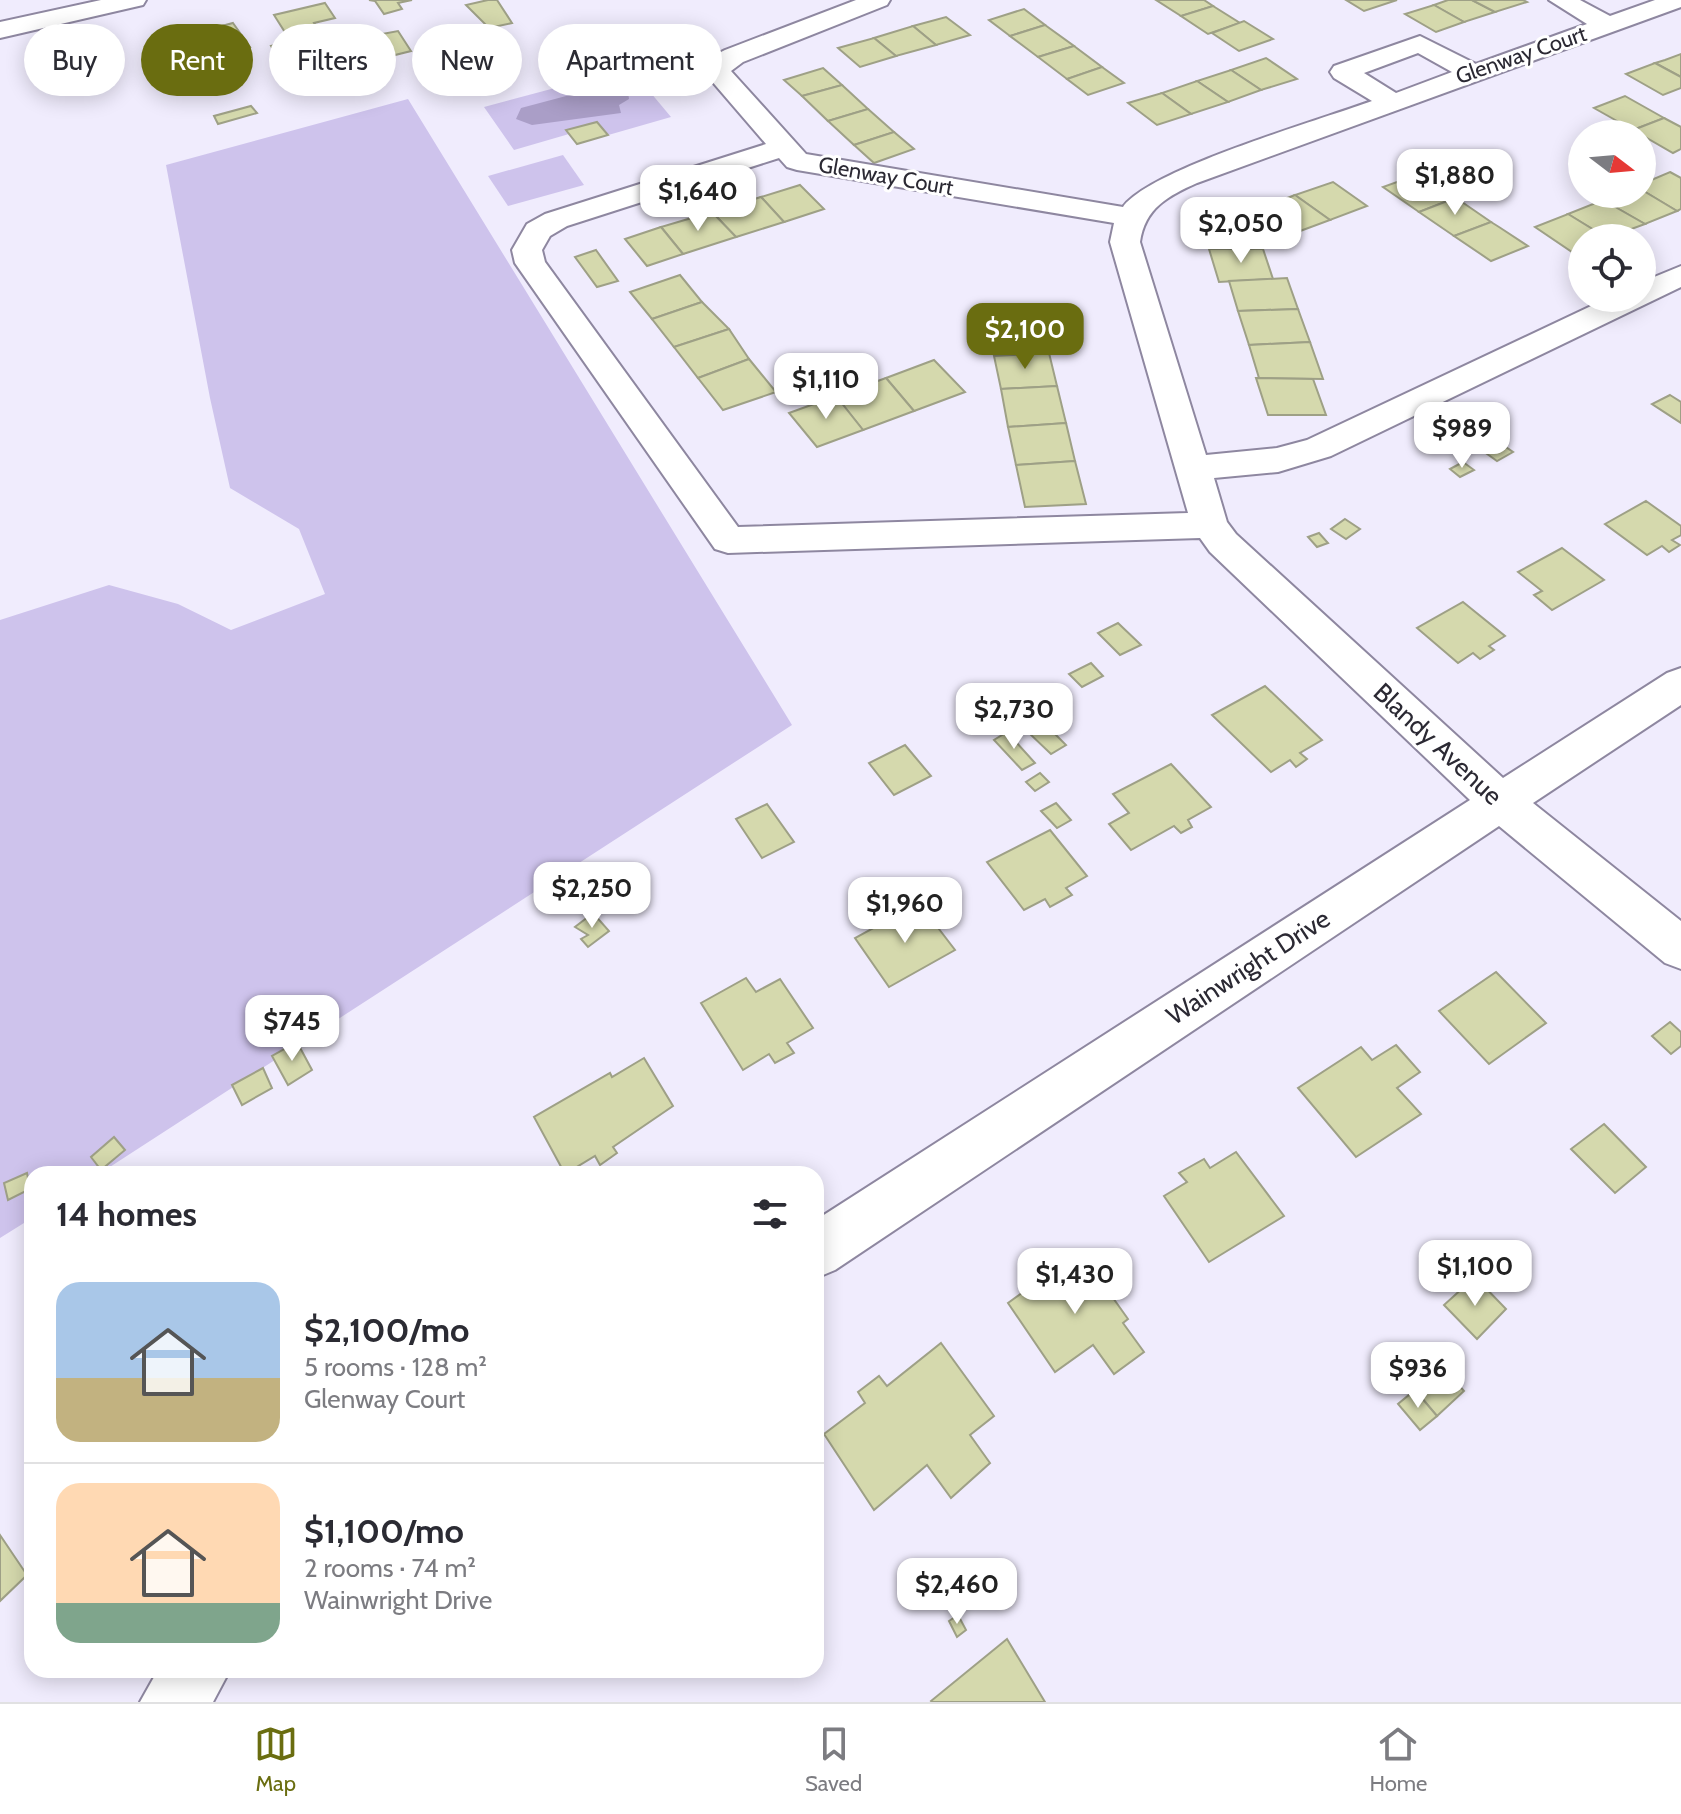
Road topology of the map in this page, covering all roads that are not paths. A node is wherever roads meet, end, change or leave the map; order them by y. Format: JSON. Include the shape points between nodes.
{"nodes":[{"id":1,"x":134,"y":0,"type":"edge"},
{"id":2,"x":878,"y":0,"type":"edge"},
{"id":3,"x":1561,"y":0,"type":"edge"},
{"id":4,"x":1676,"y":5,"type":"edge"},
{"id":5,"x":1608,"y":25,"type":"junction"},
{"id":6,"x":0,"y":30,"type":"edge"},
{"id":7,"x":1471,"y":72,"type":"junction"},
{"id":8,"x":1391,"y":101,"type":"junction"},
{"id":9,"x":784,"y":147,"type":"junction"},
{"id":10,"x":1129,"y":217,"type":"junction"},
{"id":11,"x":1681,"y":275,"type":"edge"},
{"id":12,"x":1656,"y":287,"type":"edge"},
{"id":13,"x":1604,"y":312,"type":"edge"},
{"id":14,"x":1192,"y":468,"type":"junction"},
{"id":15,"x":1210,"y":525,"type":"junction"},
{"id":16,"x":1681,"y":684,"type":"edge"},
{"id":17,"x":1499,"y":801,"type":"junction"},
{"id":18,"x":1681,"y":948,"type":"edge"},
{"id":19,"x":824,"y":1246,"type":"edge"},
{"id":20,"x":192,"y":1678,"type":"edge"},
{"id":21,"x":172,"y":1702,"type":"edge"}],
"edges":[{"from":1,"to":6,"type":"street"},
{"from":2,"to":9,"type":"street","name":"Glenway Court","via":[[718,66],[720,78]]},
{"from":3,"to":5,"type":"street","name":"Glenway Court"},
{"from":4,"to":5,"type":"street","name":"Glenway Court"},
{"from":5,"to":7,"type":"street","name":"Glenway Court"},
{"from":7,"to":8,"type":"street","name":"Glenway Court"},
{"from":7,"to":8,"type":"street","via":[[1420,44],[1343,72]]},
{"from":8,"to":10,"type":"street","name":"Glenway Court","via":[[1187,177],[1154,192]]},
{"from":9,"to":10,"type":"street","name":"Glenway Court","via":[[797,161]]},
{"from":9,"to":15,"type":"street","via":[[556,220],[538,230],[527,250],[530,263],[728,540]]},
{"from":10,"to":14,"type":"street","via":[[1127,258]]},
{"from":11,"to":12,"type":"street"},
{"from":13,"to":14,"type":"street","via":[[1319,448],[1278,460]]},
{"from":14,"to":15,"type":"street"},
{"from":15,"to":17,"type":"street","name":"Blandy Avenue","via":[[1237,558]]},
{"from":16,"to":17,"type":"street","name":"Wainwright Drive"},
{"from":17,"to":18,"type":"street","name":"Blandy Avenue"},
{"from":17,"to":19,"type":"street","name":"Wainwright Drive"},
{"from":20,"to":21,"type":"street"}]}
